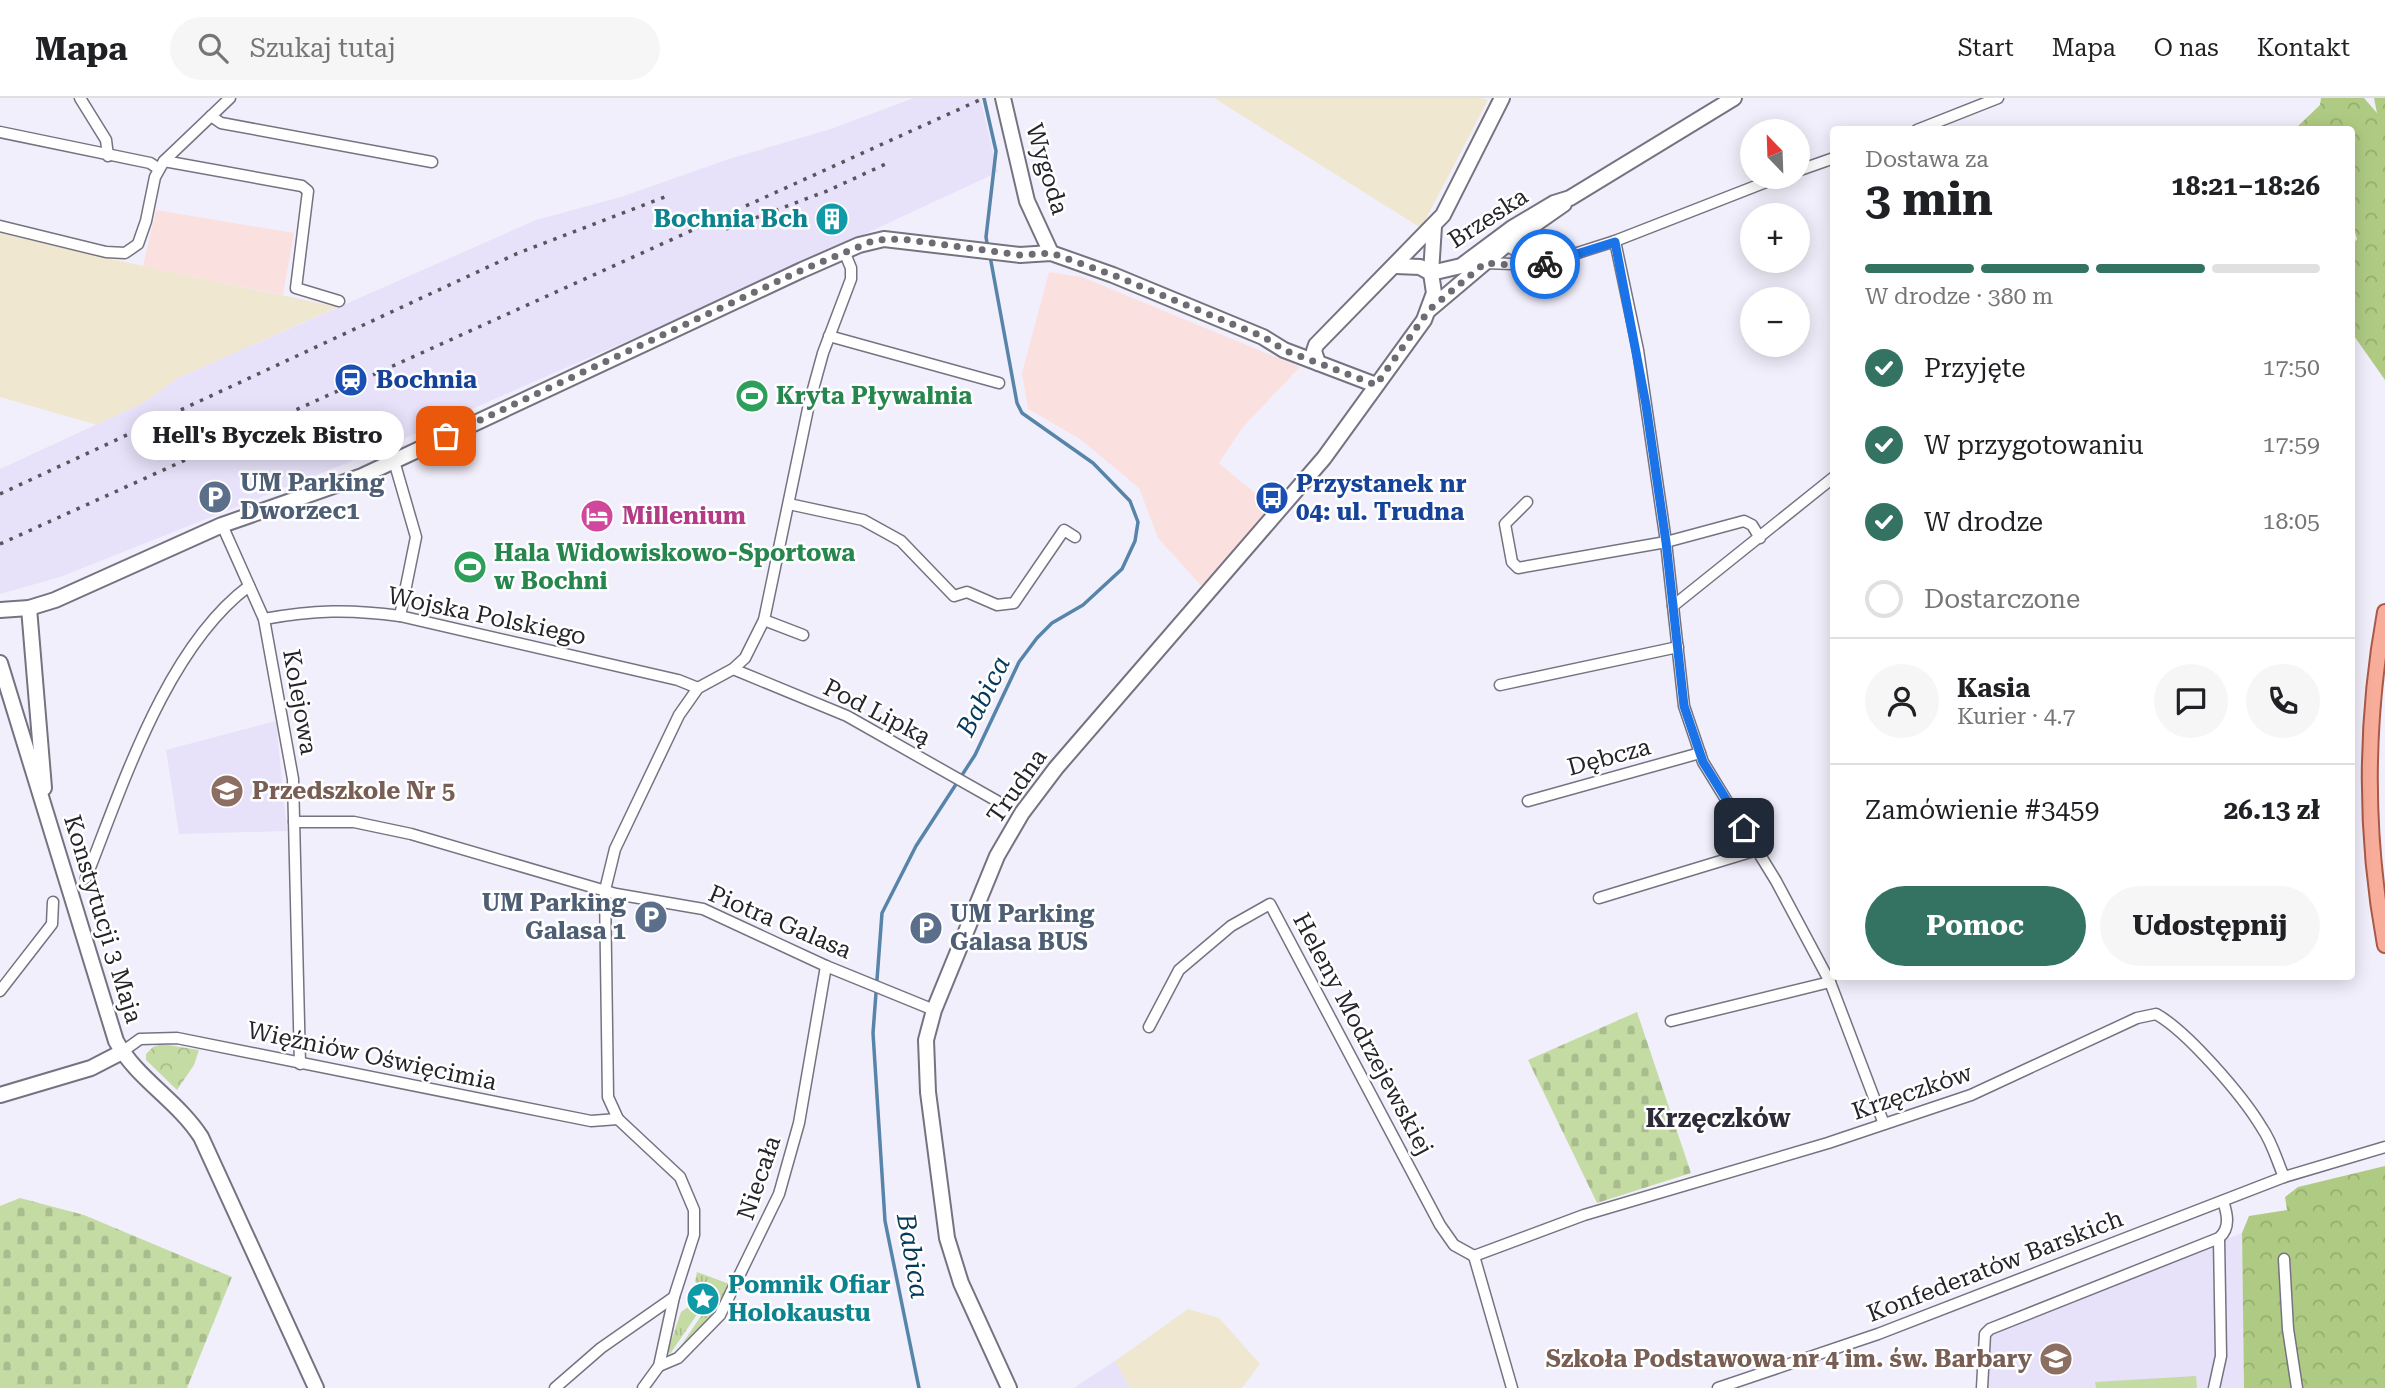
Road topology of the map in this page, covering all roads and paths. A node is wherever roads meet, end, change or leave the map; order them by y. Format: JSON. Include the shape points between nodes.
{"nodes":[{"id":1,"x":80,"y":98,"type":"edge"},
{"id":2,"x":230,"y":98,"type":"edge"},
{"id":3,"x":1003,"y":98,"type":"edge"},
{"id":4,"x":1502,"y":98,"type":"edge"},
{"id":5,"x":1734,"y":98,"type":"edge"},
{"id":6,"x":1998,"y":98,"type":"edge"},
{"id":7,"x":211,"y":116,"type":"junction"},
{"id":8,"x":1938,"y":126,"type":"edge"},
{"id":9,"x":0,"y":132,"type":"edge"},
{"id":10,"x":108,"y":156,"type":"junction"},
{"id":11,"x":1830,"y":159,"type":"edge"},
{"id":12,"x":432,"y":162,"type":"dead end"},
{"id":13,"x":162,"y":165,"type":"junction"},
{"id":14,"x":1810,"y":166,"type":"edge"},
{"id":15,"x":1749,"y":189,"type":"edge"},
{"id":16,"x":0,"y":226,"type":"edge"},
{"id":17,"x":1434,"y":226,"type":"junction"},
{"id":18,"x":1501,"y":242,"type":"junction"},
{"id":19,"x":1615,"y":242,"type":"junction"},
{"id":20,"x":845,"y":251,"type":"junction"},
{"id":21,"x":1051,"y":253,"type":"junction"},
{"id":22,"x":1485,"y":263,"type":"junction"},
{"id":23,"x":1540,"y":265,"type":"junction"},
{"id":24,"x":1396,"y":266,"type":"junction"},
{"id":25,"x":1431,"y":273,"type":"junction"},
{"id":26,"x":339,"y":301,"type":"dead end"},
{"id":27,"x":1429,"y":310,"type":"junction"},
{"id":28,"x":829,"y":336,"type":"junction"},
{"id":29,"x":1264,"y":337,"type":"junction"},
{"id":30,"x":1316,"y":345,"type":"junction"},
{"id":31,"x":1318,"y":363,"type":"junction"},
{"id":32,"x":999,"y":383,"type":"dead end"},
{"id":33,"x":1376,"y":385,"type":"junction"},
{"id":34,"x":394,"y":461,"type":"junction"},
{"id":35,"x":1830,"y":480,"type":"edge"},
{"id":36,"x":1527,"y":502,"type":"dead end"},
{"id":37,"x":789,"y":504,"type":"junction"},
{"id":38,"x":222,"y":525,"type":"junction"},
{"id":39,"x":1075,"y":537,"type":"dead end"},
{"id":40,"x":1760,"y":538,"type":"junction"},
{"id":41,"x":1666,"y":542,"type":"junction"},
{"id":42,"x":249,"y":586,"type":"junction"},
{"id":43,"x":1673,"y":606,"type":"junction"},
{"id":44,"x":29,"y":608,"type":"junction"},
{"id":45,"x":0,"y":610,"type":"edge"},
{"id":46,"x":2385,"y":612,"type":"edge"},
{"id":47,"x":400,"y":616,"type":"junction"},
{"id":48,"x":264,"y":619,"type":"junction"},
{"id":49,"x":764,"y":620,"type":"junction"},
{"id":50,"x":803,"y":635,"type":"dead end"},
{"id":51,"x":1678,"y":647,"type":"junction"},
{"id":52,"x":0,"y":663,"type":"edge"},
{"id":53,"x":733,"y":669,"type":"junction"},
{"id":54,"x":1500,"y":685,"type":"dead end"},
{"id":55,"x":698,"y":688,"type":"junction"},
{"id":56,"x":40,"y":742,"type":"junction"},
{"id":57,"x":26,"y":750,"type":"junction"},
{"id":58,"x":1700,"y":753,"type":"junction"},
{"id":59,"x":997,"y":801,"type":"dead end"},
{"id":60,"x":1528,"y":801,"type":"dead end"},
{"id":61,"x":46,"y":811,"type":"junction"},
{"id":62,"x":294,"y":822,"type":"junction"},
{"id":63,"x":1757,"y":850,"type":"junction"},
{"id":64,"x":86,"y":878,"type":"dead end"},
{"id":65,"x":604,"y":890,"type":"junction"},
{"id":66,"x":1599,"y":898,"type":"dead end"},
{"id":67,"x":53,"y":902,"type":"dead end"},
{"id":68,"x":2385,"y":945,"type":"edge"},
{"id":69,"x":826,"y":966,"type":"junction"},
{"id":70,"x":1830,"y":982,"type":"junction"},
{"id":71,"x":0,"y":991,"type":"edge"},
{"id":72,"x":934,"y":1010,"type":"junction"},
{"id":73,"x":1671,"y":1021,"type":"dead end"},
{"id":74,"x":1149,"y":1027,"type":"dead end"},
{"id":75,"x":121,"y":1052,"type":"junction"},
{"id":76,"x":300,"y":1063,"type":"junction"},
{"id":77,"x":0,"y":1095,"type":"edge"},
{"id":78,"x":618,"y":1119,"type":"junction"},
{"id":79,"x":1884,"y":1124,"type":"junction"},
{"id":80,"x":2385,"y":1147,"type":"edge"},
{"id":81,"x":2284,"y":1177,"type":"junction"},
{"id":82,"x":2223,"y":1201,"type":"junction"},
{"id":83,"x":2219,"y":1238,"type":"junction"},
{"id":84,"x":1474,"y":1256,"type":"junction"},
{"id":85,"x":2284,"y":1258,"type":"dead end"},
{"id":86,"x":674,"y":1297,"type":"junction"},
{"id":87,"x":659,"y":1366,"type":"junction"},
{"id":88,"x":316,"y":1388,"type":"edge"},
{"id":89,"x":555,"y":1388,"type":"edge"},
{"id":90,"x":643,"y":1388,"type":"edge"},
{"id":91,"x":1009,"y":1388,"type":"edge"},
{"id":92,"x":1512,"y":1388,"type":"edge"},
{"id":93,"x":1718,"y":1388,"type":"edge"},
{"id":94,"x":1982,"y":1388,"type":"edge"},
{"id":95,"x":2214,"y":1388,"type":"edge"},
{"id":96,"x":2297,"y":1388,"type":"edge"}],
"edges":[{"from":1,"to":10,"type":"street","via":[[106,140]]},
{"from":2,"to":7,"type":"street"},
{"from":3,"to":21,"type":"main road","name":"Wygoda","via":[[1027,201]]},
{"from":4,"to":17,"type":"main road"},
{"from":5,"to":18,"type":"main road","name":"Brzeska","via":[[1570,198],[1554,203]]},
{"from":6,"to":8,"type":"street"},
{"from":7,"to":12,"type":"street","via":[[222,123]]},
{"from":7,"to":13,"type":"street"},
{"from":9,"to":10,"type":"street"},
{"from":10,"to":13,"type":"street"},
{"from":11,"to":14,"type":"street"},
{"from":13,"to":16,"type":"street","via":[[138,244],[125,253]]},
{"from":13,"to":26,"type":"street","via":[[302,186],[308,191],[296,288]]},
{"from":15,"to":19,"type":"street"},
{"from":17,"to":24,"type":"main road"},
{"from":17,"to":25,"type":"main road"},
{"from":18,"to":22,"type":"main road","name":"Brzeska"},
{"from":18,"to":23,"type":"street"},
{"from":18,"to":25,"type":"main road","name":"Brzeska","via":[[1461,266]]},
{"from":19,"to":23,"type":"street"},
{"from":19,"to":41,"type":"street","via":[[1638,350]]},
{"from":20,"to":21,"type":"main road","via":[[893,238],[1020,255]]},
{"from":20,"to":28,"type":"street","via":[[851,279]]},
{"from":20,"to":34,"type":"main road"},
{"from":21,"to":29,"type":"main road"},
{"from":22,"to":23,"type":"street"},
{"from":22,"to":27,"type":"main road","name":"Brzeska"},
{"from":24,"to":25,"type":"main road","via":[[1420,267]]},
{"from":24,"to":30,"type":"main road"},
{"from":25,"to":27,"type":"main road","via":[[1434,293]]},
{"from":27,"to":33,"type":"main road","name":"Trudna"},
{"from":28,"to":32,"type":"street"},
{"from":28,"to":37,"type":"street","via":[[809,404]]},
{"from":29,"to":30,"type":"main road","via":[[1300,348]]},
{"from":29,"to":31,"type":"main road"},
{"from":30,"to":31,"type":"main road"},
{"from":31,"to":33,"type":"main road"},
{"from":33,"to":72,"type":"main road","name":"Trudna","via":[[1324,458],[1022,813],[997,856]]},
{"from":34,"to":38,"type":"main road","via":[[330,489]]},
{"from":34,"to":47,"type":"street","via":[[416,537]]},
{"from":35,"to":40,"type":"street"},
{"from":36,"to":41,"type":"street","via":[[1506,524],[1518,568]]},
{"from":37,"to":39,"type":"street","via":[[863,520],[901,541],[954,596],[967,592],[997,605],[1014,603],[1064,530]]},
{"from":37,"to":49,"type":"street"},
{"from":38,"to":42,"type":"street","name":"Kolejowa"},
{"from":38,"to":44,"type":"main road"},
{"from":40,"to":41,"type":"street","via":[[1744,521]]},
{"from":40,"to":43,"type":"street"},
{"from":41,"to":43,"type":"street"},
{"from":42,"to":48,"type":"street","name":"Kolejowa"},
{"from":42,"to":64,"type":"street","via":[[233,597],[204,633],[152,715]]},
{"from":43,"to":51,"type":"street"},
{"from":44,"to":45,"type":"main road"},
{"from":44,"to":56,"type":"main road"},
{"from":46,"to":68,"type":"main road","via":[[2372,710],[2369,796],[2376,898]]},
{"from":47,"to":48,"type":"street","name":"Wojska Polskiego","via":[[316,610]]},
{"from":47,"to":55,"type":"street","name":"Wojska Polskiego"},
{"from":48,"to":62,"type":"street","name":"Kolejowa","via":[[292,779]]},
{"from":49,"to":50,"type":"street"},
{"from":49,"to":53,"type":"street","via":[[753,646]]},
{"from":51,"to":54,"type":"street"},
{"from":51,"to":58,"type":"street","via":[[1684,706]]},
{"from":52,"to":57,"type":"main road","name":"Konstytucji 3 Maja"},
{"from":53,"to":55,"type":"street"},
{"from":53,"to":59,"type":"street","name":"Pod Lipką","via":[[847,716]]},
{"from":55,"to":65,"type":"street","via":[[679,715],[615,849]]},
{"from":56,"to":57,"type":"main road"},
{"from":56,"to":61,"type":"main road"},
{"from":57,"to":61,"type":"main road","name":"Konstytucji 3 Maja"},
{"from":58,"to":60,"type":"street","name":"Dębcza"},
{"from":58,"to":63,"type":"street"},
{"from":61,"to":75,"type":"main road","name":"Konstytucji 3 Maja"},
{"from":62,"to":65,"type":"street","name":"Piotra Galasa","via":[[354,822],[411,834]]},
{"from":62,"to":76,"type":"street","name":"Kolejowa"},
{"from":63,"to":66,"type":"street"},
{"from":63,"to":70,"type":"street"},
{"from":65,"to":69,"type":"street","name":"Piotra Galasa","via":[[703,909]]},
{"from":65,"to":78,"type":"street","via":[[608,1097]]},
{"from":67,"to":71,"type":"street","via":[[52,924]]},
{"from":69,"to":72,"type":"street","name":"Piotra Galasa"},
{"from":69,"to":87,"type":"street","name":"Niecała","via":[[799,1123],[779,1195],[720,1315],[678,1358]]},
{"from":70,"to":73,"type":"street"},
{"from":70,"to":79,"type":"street"},
{"from":72,"to":91,"type":"main road","name":"Trudna","via":[[926,1040],[927,1079],[947,1238],[961,1283]]},
{"from":74,"to":84,"type":"street","name":"Heleny Modrzejewskiej","via":[[1179,970],[1231,926],[1270,904],[1440,1225],[1454,1245]]},
{"from":75,"to":76,"type":"street","name":"Więźniów Oświęcimia","via":[[141,1039],[167,1037]]},
{"from":75,"to":77,"type":"main road","via":[[98,1066]]},
{"from":75,"to":88,"type":"main road","name":"Konstytucji 3 Maja","via":[[179,1108],[201,1137]]},
{"from":76,"to":78,"type":"street","name":"Więźniów Oświęcimia","via":[[591,1121]]},
{"from":78,"to":86,"type":"street","name":"Niecała","via":[[674,1170],[692,1201],[694,1235]]},
{"from":79,"to":81,"type":"street","name":"Krzęczków","via":[[1971,1095],[2137,1018],[2156,1014],[2169,1021],[2226,1081],[2263,1128]]},
{"from":79,"to":84,"type":"street","name":"Krzęczków","via":[[1584,1215]]},
{"from":80,"to":81,"type":"street","name":"Konfederatów Barskich"},
{"from":81,"to":82,"type":"street","name":"Konfederatów Barskich"},
{"from":82,"to":83,"type":"street","via":[[2228,1221]]},
{"from":82,"to":93,"type":"street","name":"Konfederatów Barskich","via":[[1878,1334]]},
{"from":83,"to":94,"type":"street","via":[[1990,1329],[1985,1334]]},
{"from":83,"to":95,"type":"street","via":[[2221,1356]]},
{"from":84,"to":92,"type":"street"},
{"from":85,"to":96,"type":"street"},
{"from":86,"to":87,"type":"street","name":"Niecała"},
{"from":86,"to":89,"type":"street","via":[[601,1348]]},
{"from":87,"to":90,"type":"street","name":"Niecała"}]}
